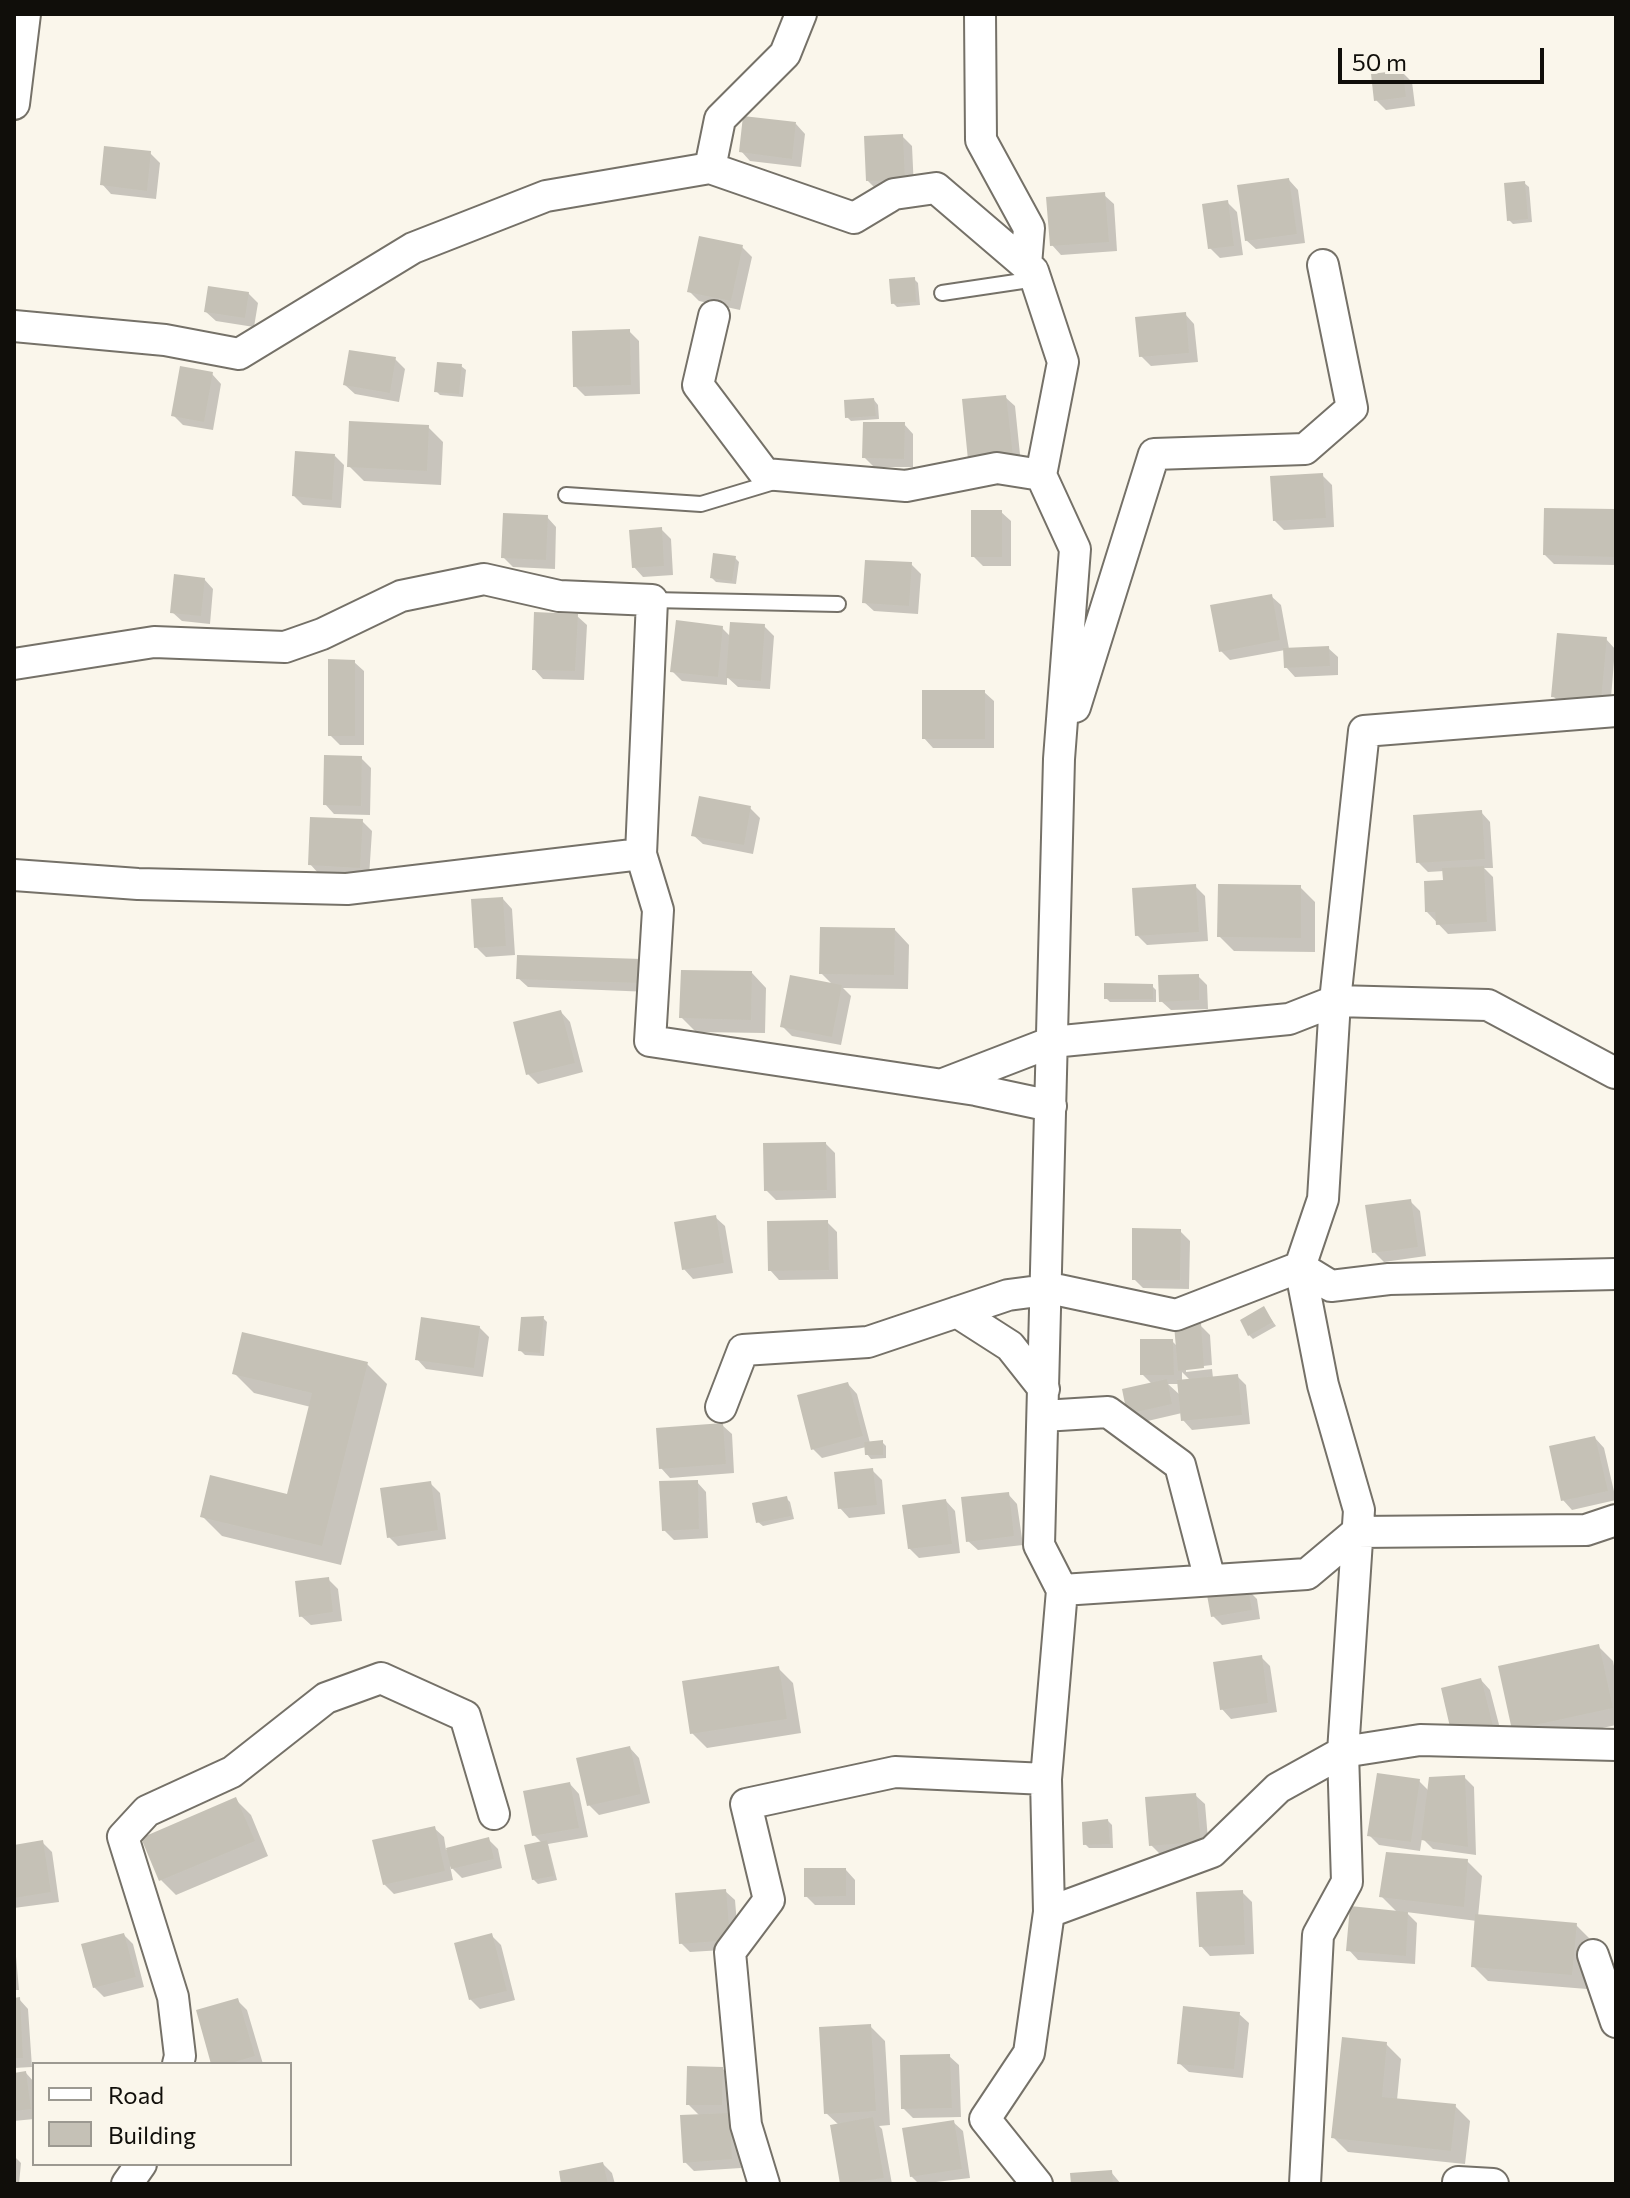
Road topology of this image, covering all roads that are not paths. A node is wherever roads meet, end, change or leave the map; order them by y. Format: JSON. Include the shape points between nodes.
{"nodes":[{"id":1,"x":25,"y":14,"type":"edge"},
{"id":2,"x":801,"y":14,"type":"edge"},
{"id":3,"x":980,"y":14,"type":"edge"},
{"id":4,"x":14,"y":104,"type":"edge"},
{"id":5,"x":710,"y":168,"type":"junction"},
{"id":6,"x":1323,"y":265,"type":"dead end"},
{"id":7,"x":1031,"y":272,"type":"junction"},
{"id":8,"x":942,"y":293,"type":"dead end"},
{"id":9,"x":714,"y":316,"type":"dead end"},
{"id":10,"x":14,"y":326,"type":"edge"},
{"id":11,"x":1041,"y":475,"type":"junction"},
{"id":12,"x":793,"y":476,"type":"junction"},
{"id":13,"x":566,"y":495,"type":"dead end"},
{"id":14,"x":652,"y":600,"type":"junction"},
{"id":15,"x":838,"y":604,"type":"dead end"},
{"id":16,"x":14,"y":664,"type":"edge"},
{"id":17,"x":1616,"y":711,"type":"edge"},
{"id":18,"x":1059,"y":759,"type":"junction"},
{"id":19,"x":641,"y":854,"type":"junction"},
{"id":20,"x":14,"y":875,"type":"edge"},
{"id":21,"x":1335,"y":1001,"type":"junction"},
{"id":22,"x":1052,"y":1042,"type":"junction"},
{"id":23,"x":1615,"y":1073,"type":"edge"},
{"id":24,"x":941,"y":1085,"type":"junction"},
{"id":25,"x":1051,"y":1106,"type":"junction"},
{"id":26,"x":1300,"y":1267,"type":"junction"},
{"id":27,"x":1616,"y":1274,"type":"edge"},
{"id":28,"x":1046,"y":1290,"type":"junction"},
{"id":29,"x":957,"y":1312,"type":"junction"},
{"id":30,"x":1043,"y":1402,"type":"junction"},
{"id":31,"x":721,"y":1407,"type":"dead end"},
{"id":32,"x":1616,"y":1520,"type":"edge"},
{"id":33,"x":1357,"y":1532,"type":"junction"},
{"id":34,"x":1210,"y":1580,"type":"junction"},
{"id":35,"x":1062,"y":1590,"type":"junction"},
{"id":36,"x":1616,"y":1745,"type":"edge"},
{"id":37,"x":1343,"y":1752,"type":"junction"},
{"id":38,"x":1046,"y":1779,"type":"junction"},
{"id":39,"x":494,"y":1814,"type":"dead end"},
{"id":40,"x":1049,"y":1912,"type":"junction"},
{"id":41,"x":1593,"y":1955,"type":"dead end"},
{"id":42,"x":1616,"y":2022,"type":"edge"},
{"id":43,"x":178,"y":2062,"type":"edge"},
{"id":44,"x":140,"y":2166,"type":"edge"},
{"id":45,"x":1458,"y":2182,"type":"edge"},
{"id":46,"x":127,"y":2184,"type":"edge"},
{"id":47,"x":764,"y":2184,"type":"edge"},
{"id":48,"x":1037,"y":2184,"type":"edge"},
{"id":49,"x":1305,"y":2184,"type":"edge"},
{"id":50,"x":1493,"y":2184,"type":"edge"}],
"edges":[{"from":1,"to":4,"type":"street"},
{"from":2,"to":5,"type":"street","via":[[785,54],[720,119]]},
{"from":3,"to":7,"type":"street","via":[[981,140],[1029,228]]},
{"from":5,"to":7,"type":"street","via":[[854,218],[894,194],[936,188]]},
{"from":5,"to":10,"type":"street","via":[[546,196],[413,248],[239,354],[165,340]]},
{"from":6,"to":18,"type":"street","via":[[1352,408],[1305,449],[1154,454]]},
{"from":7,"to":8,"type":"lane"},
{"from":7,"to":11,"type":"street","via":[[1063,362]]},
{"from":9,"to":12,"type":"street","via":[[698,385],[765,474]]},
{"from":11,"to":12,"type":"street","via":[[997,468],[906,486]]},
{"from":11,"to":18,"type":"street","via":[[1075,549]]},
{"from":12,"to":13,"type":"lane","via":[[701,504]]},
{"from":14,"to":15,"type":"lane"},
{"from":14,"to":16,"type":"street","via":[[559,596],[484,579],[401,596],[285,647],[154,642]]},
{"from":14,"to":19,"type":"street"},
{"from":17,"to":21,"type":"street","via":[[1364,731]]},
{"from":18,"to":22,"type":"street"},
{"from":19,"to":20,"type":"street","via":[[347,889]]},
{"from":19,"to":24,"type":"street","via":[[658,910],[650,1041]]},
{"from":21,"to":22,"type":"street","via":[[1289,1019]]},
{"from":21,"to":23,"type":"street","via":[[1488,1005]]},
{"from":21,"to":26,"type":"street","via":[[1323,1199]]},
{"from":22,"to":24,"type":"street"},
{"from":22,"to":25,"type":"street"},
{"from":24,"to":25,"type":"street"},
{"from":25,"to":28,"type":"street"},
{"from":26,"to":27,"type":"street","via":[[1331,1286],[1389,1279]]},
{"from":26,"to":28,"type":"street","via":[[1176,1315]]},
{"from":26,"to":33,"type":"street","via":[[1323,1385],[1359,1510]]},
{"from":28,"to":29,"type":"street","via":[[1008,1295]]},
{"from":28,"to":30,"type":"street"},
{"from":29,"to":30,"type":"street","via":[[1010,1346]]},
{"from":29,"to":31,"type":"street","via":[[868,1342],[743,1350]]},
{"from":30,"to":34,"type":"street","via":[[1108,1412],[1180,1465]]},
{"from":30,"to":35,"type":"street","via":[[1039,1545]]},
{"from":32,"to":33,"type":"street","via":[[1586,1530]]},
{"from":33,"to":34,"type":"street","via":[[1307,1574]]},
{"from":33,"to":37,"type":"street"},
{"from":34,"to":35,"type":"street"},
{"from":35,"to":38,"type":"street"},
{"from":36,"to":37,"type":"street","via":[[1420,1740]]},
{"from":37,"to":40,"type":"street","via":[[1278,1788],[1212,1852]]},
{"from":37,"to":49,"type":"street","via":[[1347,1882],[1318,1935]]},
{"from":38,"to":40,"type":"street"},
{"from":38,"to":47,"type":"street","via":[[895,1772],[746,1804],[769,1900],[730,1952],[746,2125]]},
{"from":39,"to":43,"type":"street","via":[[465,1716],[381,1678],[326,1698],[232,1772],[147,1811],[123,1837],[173,1997]]},
{"from":40,"to":48,"type":"street","via":[[1029,2053],[985,2119]]},
{"from":41,"to":42,"type":"street"},
{"from":44,"to":46,"type":"street"},
{"from":45,"to":50,"type":"street"}]}
